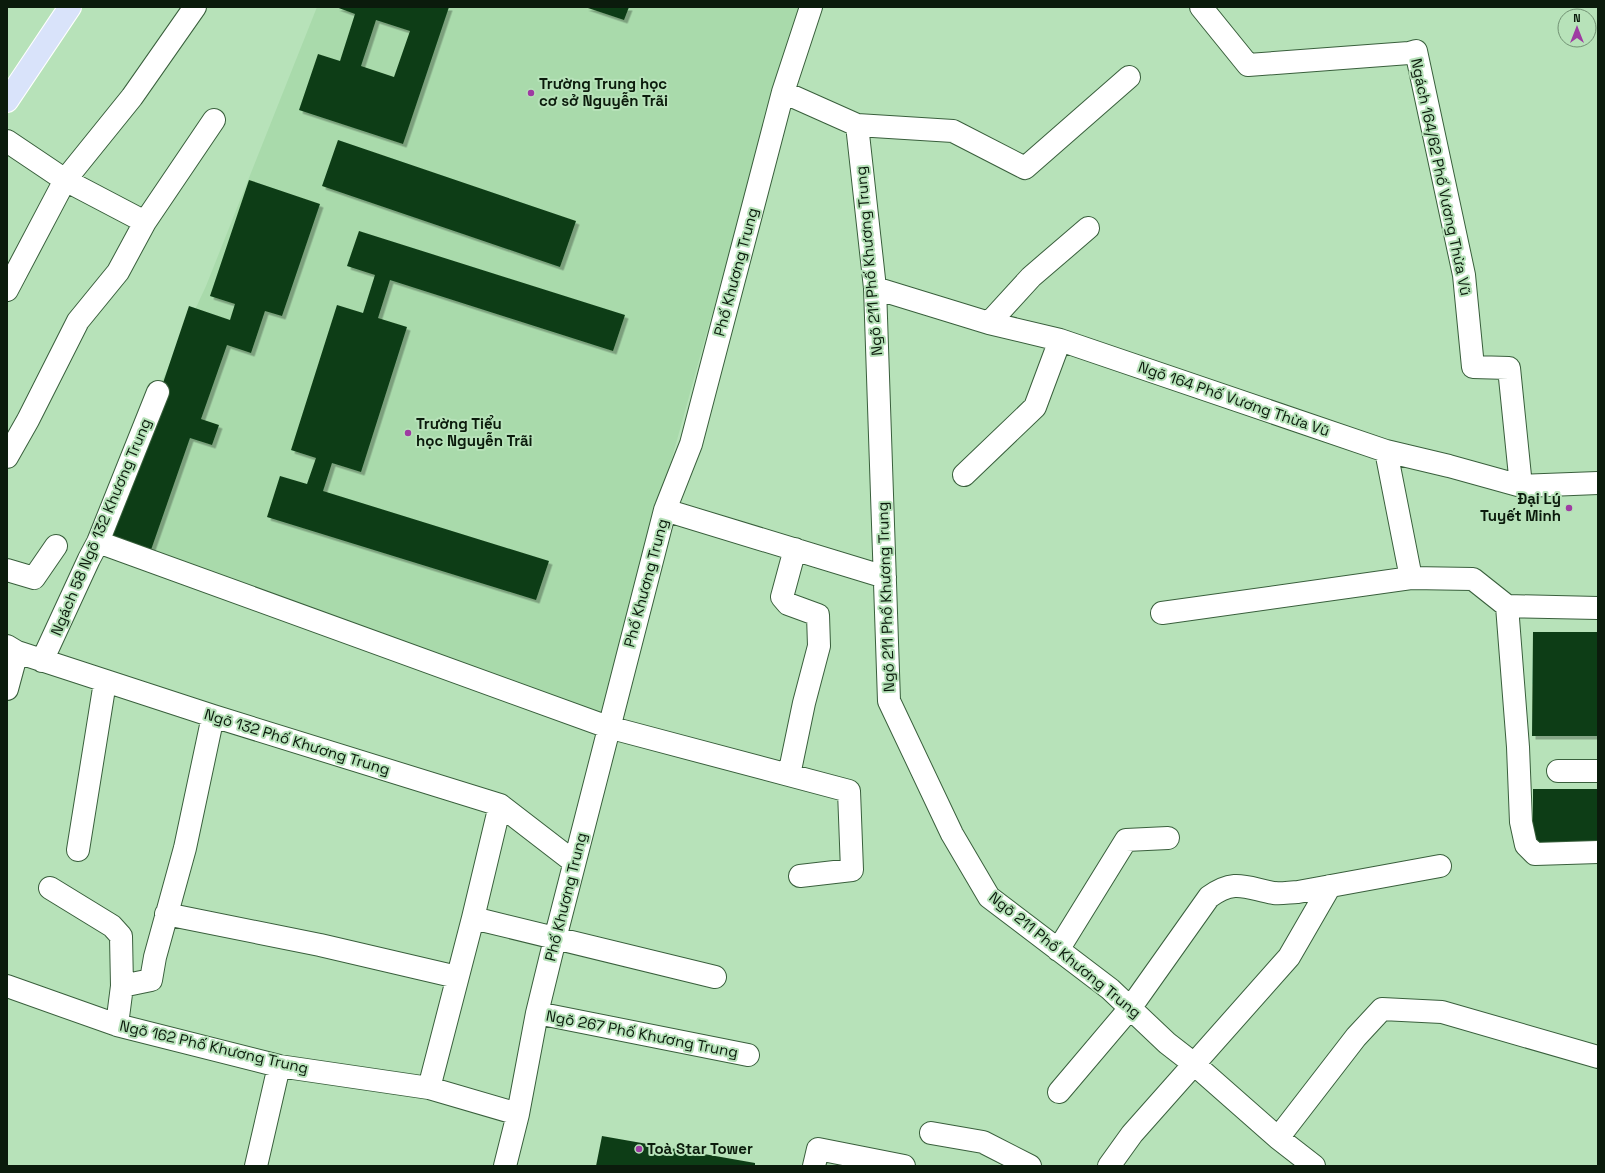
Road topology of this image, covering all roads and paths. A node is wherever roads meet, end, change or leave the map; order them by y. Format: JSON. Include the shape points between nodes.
{"nodes":[{"id":1,"x":70,"y":7,"type":"edge"},
{"id":2,"x":196,"y":7,"type":"edge"},
{"id":3,"x":811,"y":7,"type":"edge"},
{"id":4,"x":1201,"y":7,"type":"edge"},
{"id":5,"x":1129,"y":77,"type":"dead end"},
{"id":6,"x":783,"y":92,"type":"junction"},
{"id":7,"x":7,"y":101,"type":"edge"},
{"id":8,"x":214,"y":120,"type":"dead end"},
{"id":9,"x":857,"y":125,"type":"junction"},
{"id":10,"x":7,"y":141,"type":"edge"},
{"id":11,"x":65,"y":180,"type":"junction"},
{"id":12,"x":145,"y":222,"type":"junction"},
{"id":13,"x":1088,"y":228,"type":"dead end"},
{"id":14,"x":874,"y":288,"type":"junction"},
{"id":15,"x":7,"y":290,"type":"edge"},
{"id":16,"x":989,"y":323,"type":"junction"},
{"id":17,"x":1060,"y":340,"type":"junction"},
{"id":18,"x":158,"y":392,"type":"dead end"},
{"id":19,"x":1386,"y":451,"type":"junction"},
{"id":20,"x":7,"y":457,"type":"edge"},
{"id":21,"x":964,"y":474,"type":"dead end"},
{"id":22,"x":1598,"y":483,"type":"edge"},
{"id":23,"x":1522,"y":486,"type":"junction"},
{"id":24,"x":665,"y":510,"type":"junction"},
{"id":25,"x":98,"y":542,"type":"junction"},
{"id":26,"x":56,"y":546,"type":"dead end"},
{"id":27,"x":795,"y":549,"type":"junction"},
{"id":28,"x":7,"y":570,"type":"edge"},
{"id":29,"x":885,"y":577,"type":"junction"},
{"id":30,"x":1411,"y":578,"type":"junction"},
{"id":31,"x":1507,"y":606,"type":"junction"},
{"id":32,"x":1598,"y":608,"type":"edge"},
{"id":33,"x":1162,"y":613,"type":"dead end"},
{"id":34,"x":12,"y":650,"type":"edge"},
{"id":35,"x":42,"y":661,"type":"junction"},
{"id":36,"x":105,"y":682,"type":"junction"},
{"id":37,"x":7,"y":689,"type":"edge"},
{"id":38,"x":213,"y":716,"type":"junction"},
{"id":39,"x":608,"y":727,"type":"junction"},
{"id":40,"x":1558,"y":771,"type":"dead end"},
{"id":41,"x":1598,"y":771,"type":"edge"},
{"id":42,"x":789,"y":775,"type":"junction"},
{"id":43,"x":500,"y":805,"type":"junction"},
{"id":44,"x":1168,"y":838,"type":"dead end"},
{"id":45,"x":78,"y":850,"type":"dead end"},
{"id":46,"x":1598,"y":852,"type":"edge"},
{"id":47,"x":574,"y":862,"type":"junction"},
{"id":48,"x":1440,"y":866,"type":"dead end"},
{"id":49,"x":800,"y":876,"type":"dead end"},
{"id":50,"x":1330,"y":886,"type":"junction"},
{"id":51,"x":50,"y":888,"type":"dead end"},
{"id":52,"x":166,"y":914,"type":"junction"},
{"id":53,"x":473,"y":918,"type":"junction"},
{"id":54,"x":555,"y":939,"type":"junction"},
{"id":55,"x":1058,"y":950,"type":"junction"},
{"id":56,"x":458,"y":977,"type":"junction"},
{"id":57,"x":715,"y":977,"type":"dead end"},
{"id":58,"x":7,"y":986,"type":"edge"},
{"id":59,"x":122,"y":986,"type":"junction"},
{"id":60,"x":1131,"y":1007,"type":"junction"},
{"id":61,"x":537,"y":1013,"type":"junction"},
{"id":62,"x":117,"y":1025,"type":"junction"},
{"id":63,"x":748,"y":1055,"type":"dead end"},
{"id":64,"x":1598,"y":1057,"type":"edge"},
{"id":65,"x":1194,"y":1064,"type":"junction"},
{"id":66,"x":279,"y":1066,"type":"junction"},
{"id":67,"x":429,"y":1088,"type":"junction"},
{"id":68,"x":1059,"y":1092,"type":"dead end"},
{"id":69,"x":518,"y":1114,"type":"junction"},
{"id":70,"x":931,"y":1133,"type":"dead end"},
{"id":71,"x":1278,"y":1138,"type":"junction"},
{"id":72,"x":256,"y":1166,"type":"edge"},
{"id":73,"x":505,"y":1166,"type":"edge"},
{"id":74,"x":814,"y":1166,"type":"edge"},
{"id":75,"x":904,"y":1166,"type":"edge"},
{"id":76,"x":1030,"y":1166,"type":"edge"},
{"id":77,"x":1109,"y":1166,"type":"edge"},
{"id":78,"x":1314,"y":1166,"type":"edge"}],
"edges":[{"from":1,"to":7,"type":"main road"},
{"from":2,"to":11,"type":"street","via":[[132,97]]},
{"from":3,"to":6,"type":"street","name":"Phố Khương Trung"},
{"from":4,"to":23,"type":"street","name":"Ngách 164/62 Phố Vương Thừa Vũ","via":[[1248,65],[1416,51],[1464,275],[1473,367],[1509,368]]},
{"from":5,"to":9,"type":"street","via":[[1025,168],[953,131]]},
{"from":6,"to":9,"type":"street"},
{"from":6,"to":24,"type":"street","name":"Phố Khương Trung","via":[[691,444]]},
{"from":8,"to":12,"type":"street"},
{"from":9,"to":14,"type":"street","name":"Ngõ 211 Phố Khương Trung"},
{"from":10,"to":11,"type":"street"},
{"from":11,"to":12,"type":"street"},
{"from":11,"to":15,"type":"street"},
{"from":12,"to":20,"type":"street","via":[[118,272],[78,321]]},
{"from":13,"to":16,"type":"street","via":[[1031,277]]},
{"from":14,"to":16,"type":"street","name":"Ngõ 164 Phố Vương Thừa Vũ"},
{"from":14,"to":29,"type":"street","name":"Ngõ 211 Phố Khương Trung"},
{"from":16,"to":17,"type":"street","name":"Ngõ 164 Phố Vương Thừa Vũ"},
{"from":17,"to":19,"type":"street","name":"Ngõ 164 Phố Vương Thừa Vũ"},
{"from":17,"to":21,"type":"street","via":[[1035,407]]},
{"from":18,"to":25,"type":"street","name":"Ngách 58 Ngõ 132 Khương Trung"},
{"from":19,"to":23,"type":"street","name":"Ngõ 164 Phố Vương Thừa Vũ"},
{"from":19,"to":30,"type":"street"},
{"from":22,"to":23,"type":"street","name":"Ngõ 164 Phố Vương Thừa Vũ"},
{"from":24,"to":27,"type":"street"},
{"from":24,"to":39,"type":"street","name":"Phố Khương Trung"},
{"from":25,"to":35,"type":"street","name":"Ngách 58 Ngõ 132 Khương Trung"},
{"from":25,"to":39,"type":"street"},
{"from":26,"to":28,"type":"street","via":[[34,578]]},
{"from":27,"to":29,"type":"street"},
{"from":27,"to":42,"type":"street","via":[[782,597],[788,604],[818,615],[819,646]]},
{"from":29,"to":55,"type":"street","name":"Ngõ 211 Phố Khương Trung","via":[[889,701],[952,834],[988,897]]},
{"from":30,"to":31,"type":"street","via":[[1473,579]]},
{"from":30,"to":33,"type":"street"},
{"from":31,"to":32,"type":"street"},
{"from":31,"to":46,"type":"street","via":[[1522,822],[1526,845],[1535,854]]},
{"from":34,"to":35,"type":"street","name":"Ngõ 132 Phố Khương Trung"},
{"from":34,"to":37,"type":"street"},
{"from":35,"to":36,"type":"street","name":"Ngõ 132 Phố Khương Trung"},
{"from":36,"to":38,"type":"street","name":"Ngõ 132 Phố Khương Trung"},
{"from":36,"to":45,"type":"street"},
{"from":38,"to":43,"type":"street","name":"Ngõ 132 Phố Khương Trung"},
{"from":38,"to":52,"type":"street","via":[[184,848]]},
{"from":39,"to":42,"type":"street"},
{"from":39,"to":47,"type":"street","name":"Phố Khương Trung"},
{"from":40,"to":41,"type":"street"},
{"from":42,"to":49,"type":"street","via":[[849,791],[852,870]]},
{"from":43,"to":47,"type":"street","name":"Ngõ 132 Phố Khương Trung"},
{"from":43,"to":53,"type":"street"},
{"from":44,"to":55,"type":"street","via":[[1126,840]]},
{"from":47,"to":54,"type":"street","name":"Phố Khương Trung"},
{"from":48,"to":50,"type":"street"},
{"from":50,"to":60,"type":"street","via":[[1298,892],[1275,893],[1250,886],[1230,886],[1218,891],[1209,897]]},
{"from":50,"to":65,"type":"street","via":[[1289,957]]},
{"from":51,"to":59,"type":"street","via":[[112,926],[121,936]]},
{"from":52,"to":56,"type":"street","via":[[320,945]]},
{"from":52,"to":59,"type":"street","via":[[150,980]]},
{"from":53,"to":54,"type":"street"},
{"from":53,"to":56,"type":"street"},
{"from":54,"to":57,"type":"street"},
{"from":54,"to":61,"type":"street","name":"Phố Khương Trung"},
{"from":55,"to":60,"type":"street","name":"Ngõ 211 Phố Khương Trung","via":[[1110,988]]},
{"from":56,"to":67,"type":"street"},
{"from":58,"to":62,"type":"street","name":"Ngõ 162 Phố Khương Trung"},
{"from":59,"to":62,"type":"street"},
{"from":60,"to":65,"type":"street","name":"Ngõ 211 Phố Khương Trung","via":[[1167,1043]]},
{"from":60,"to":68,"type":"street"},
{"from":61,"to":63,"type":"street","name":"Ngõ 267 Phố Khương Trung"},
{"from":61,"to":69,"type":"street","name":"Phố Khương Trung"},
{"from":62,"to":66,"type":"street","name":"Ngõ 162 Phố Khương Trung"},
{"from":64,"to":71,"type":"street","via":[[1442,1012],[1382,1009],[1356,1037]]},
{"from":65,"to":71,"type":"street","name":"Ngõ 211 Phố Khương Trung"},
{"from":65,"to":77,"type":"street","via":[[1132,1134]]},
{"from":66,"to":67,"type":"street","name":"Ngõ 162 Phố Khương Trung"},
{"from":66,"to":72,"type":"street"},
{"from":67,"to":69,"type":"street","name":"Ngõ 162 Phố Khương Trung"},
{"from":69,"to":73,"type":"street","name":"Phố Khương Trung"},
{"from":70,"to":76,"type":"street","via":[[983,1142]]},
{"from":71,"to":78,"type":"street","name":"Ngõ 211 Phố Khương Trung"},
{"from":74,"to":75,"type":"street","via":[[818,1149]]}]}
